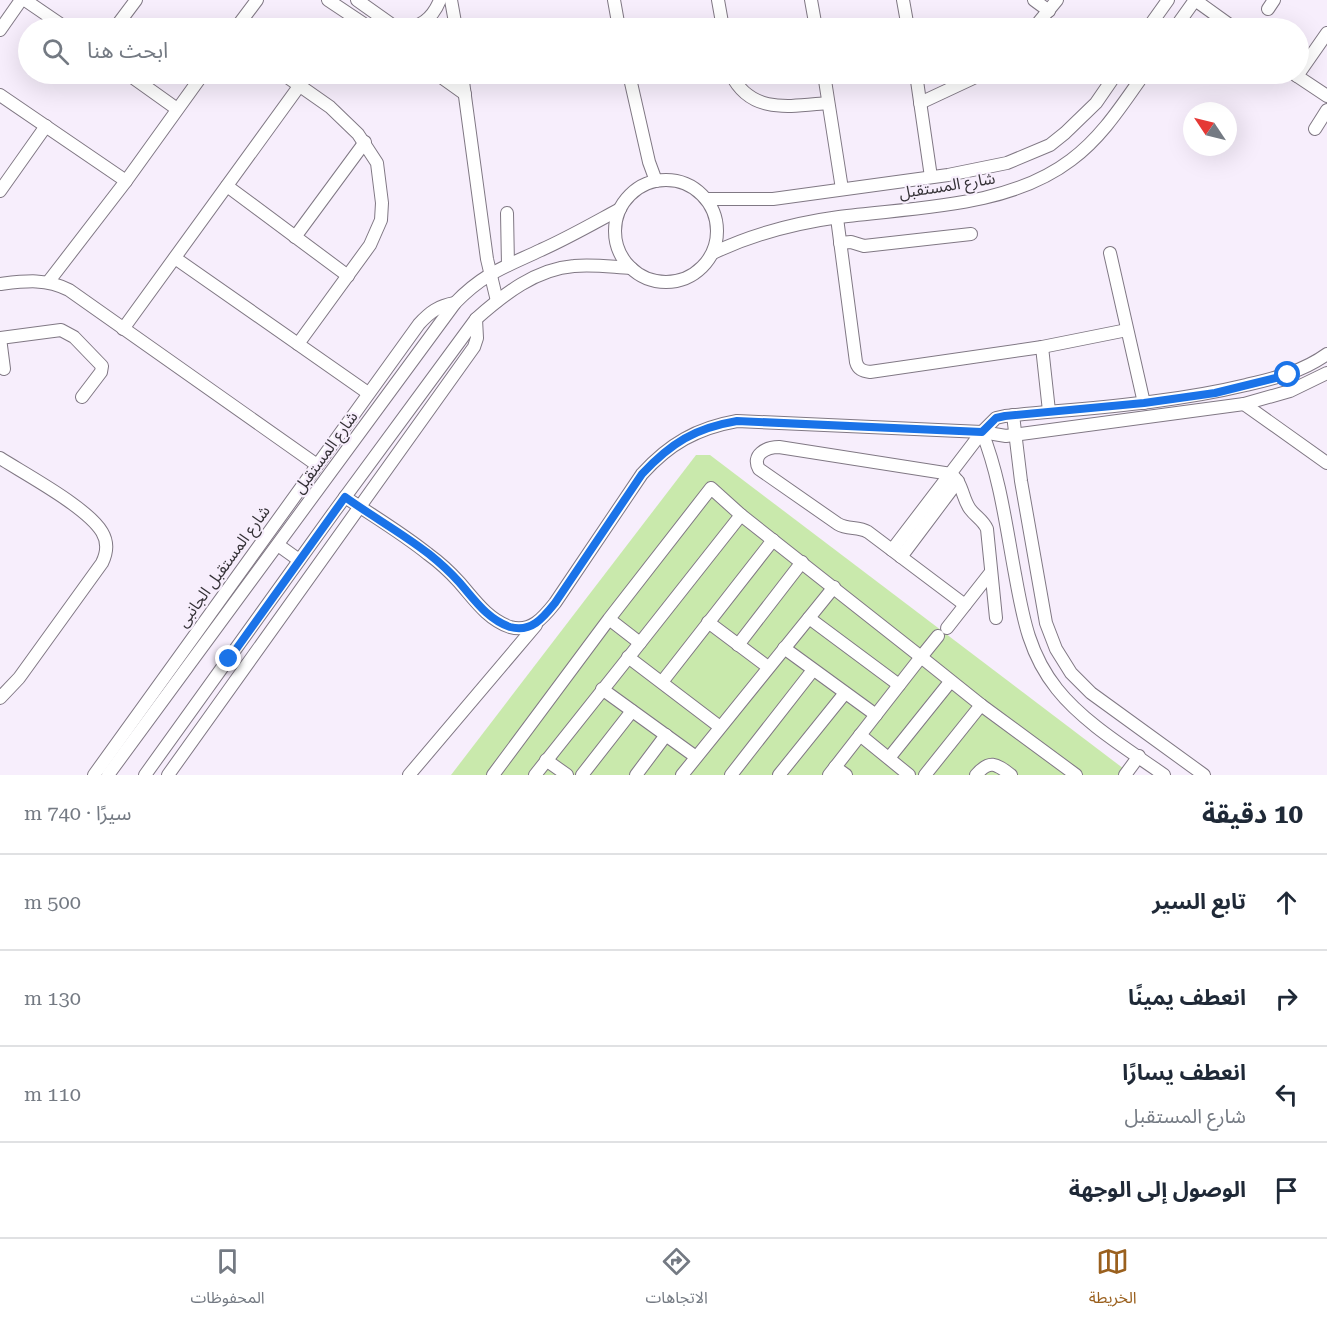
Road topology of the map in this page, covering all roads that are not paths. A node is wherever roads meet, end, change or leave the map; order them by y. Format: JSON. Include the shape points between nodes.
{"nodes":[{"id":1,"x":23,"y":0,"type":"edge"},
{"id":2,"x":136,"y":0,"type":"edge"},
{"id":3,"x":257,"y":0,"type":"edge"},
{"id":4,"x":328,"y":0,"type":"edge"},
{"id":5,"x":357,"y":0,"type":"edge"},
{"id":6,"x":440,"y":0,"type":"edge"},
{"id":7,"x":451,"y":0,"type":"edge"},
{"id":8,"x":614,"y":0,"type":"edge"},
{"id":9,"x":718,"y":0,"type":"edge"},
{"id":10,"x":811,"y":0,"type":"edge"},
{"id":11,"x":903,"y":0,"type":"edge"},
{"id":12,"x":1034,"y":0,"type":"edge"},
{"id":13,"x":1057,"y":0,"type":"edge"},
{"id":14,"x":1168,"y":0,"type":"edge"},
{"id":15,"x":1195,"y":0,"type":"edge"},
{"id":16,"x":1049,"y":11,"type":"junction"},
{"id":17,"x":51,"y":18,"type":"edge"},
{"id":18,"x":122,"y":18,"type":"edge"},
{"id":19,"x":244,"y":18,"type":"edge"},
{"id":20,"x":355,"y":18,"type":"edge"},
{"id":21,"x":382,"y":18,"type":"edge"},
{"id":22,"x":429,"y":18,"type":"edge"},
{"id":23,"x":454,"y":18,"type":"edge"},
{"id":24,"x":618,"y":18,"type":"edge"},
{"id":25,"x":721,"y":18,"type":"edge"},
{"id":26,"x":814,"y":18,"type":"edge"},
{"id":27,"x":906,"y":18,"type":"edge"},
{"id":28,"x":1043,"y":18,"type":"edge"},
{"id":29,"x":1155,"y":18,"type":"edge"},
{"id":30,"x":1182,"y":18,"type":"edge"},
{"id":31,"x":1220,"y":18,"type":"edge"},
{"id":32,"x":0,"y":30,"type":"edge"},
{"id":33,"x":1327,"y":33,"type":"edge"},
{"id":34,"x":1309,"y":57,"type":"edge"},
{"id":35,"x":142,"y":84,"type":"edge"},
{"id":36,"x":196,"y":84,"type":"edge"},
{"id":37,"x":451,"y":84,"type":"edge"},
{"id":38,"x":464,"y":84,"type":"edge"},
{"id":39,"x":631,"y":84,"type":"edge"},
{"id":40,"x":738,"y":84,"type":"edge"},
{"id":41,"x":825,"y":84,"type":"edge"},
{"id":42,"x":917,"y":84,"type":"edge"},
{"id":43,"x":961,"y":84,"type":"edge"},
{"id":44,"x":1109,"y":84,"type":"edge"},
{"id":45,"x":1137,"y":84,"type":"edge"},
{"id":46,"x":1309,"y":84,"type":"edge"},
{"id":47,"x":300,"y":85,"type":"joint"},
{"id":48,"x":0,"y":94,"type":"edge"},
{"id":49,"x":465,"y":94,"type":"junction"},
{"id":50,"x":1327,"y":96,"type":"edge"},
{"id":51,"x":920,"y":103,"type":"junction"},
{"id":52,"x":828,"y":104,"type":"junction"},
{"id":53,"x":177,"y":109,"type":"junction"},
{"id":54,"x":1327,"y":110,"type":"edge"},
{"id":55,"x":46,"y":126,"type":"junction"},
{"id":56,"x":1315,"y":129,"type":"dead end"},
{"id":57,"x":365,"y":142,"type":"junction"},
{"id":58,"x":931,"y":177,"type":"junction"},
{"id":59,"x":126,"y":181,"type":"junction"},
{"id":60,"x":656,"y":181,"type":"junction"},
{"id":61,"x":227,"y":186,"type":"junction"},
{"id":62,"x":842,"y":189,"type":"junction"},
{"id":63,"x":0,"y":191,"type":"edge"},
{"id":64,"x":706,"y":199,"type":"junction"},
{"id":65,"x":620,"y":209,"type":"junction"},
{"id":66,"x":507,"y":213,"type":"dead end"},
{"id":67,"x":837,"y":218,"type":"junction"},
{"id":68,"x":971,"y":234,"type":"dead end"},
{"id":69,"x":295,"y":237,"type":"junction"},
{"id":70,"x":840,"y":243,"type":"junction"},
{"id":71,"x":712,"y":253,"type":"junction"},
{"id":72,"x":1110,"y":253,"type":"dead end"},
{"id":73,"x":175,"y":258,"type":"junction"},
{"id":74,"x":507,"y":265,"type":"junction"},
{"id":75,"x":631,"y":268,"type":"junction"},
{"id":76,"x":489,"y":274,"type":"junction"},
{"id":77,"x":348,"y":276,"type":"junction"},
{"id":78,"x":49,"y":282,"type":"junction"},
{"id":79,"x":0,"y":284,"type":"edge"},
{"id":80,"x":497,"y":301,"type":"junction"},
{"id":81,"x":455,"y":303,"type":"junction"},
{"id":82,"x":476,"y":319,"type":"junction"},
{"id":83,"x":123,"y":329,"type":"junction"},
{"id":84,"x":1127,"y":330,"type":"junction"},
{"id":85,"x":0,"y":338,"type":"edge"},
{"id":86,"x":298,"y":344,"type":"junction"},
{"id":87,"x":1042,"y":347,"type":"junction"},
{"id":88,"x":1327,"y":354,"type":"edge"},
{"id":89,"x":4,"y":369,"type":"dead end"},
{"id":90,"x":1327,"y":373,"type":"edge"},
{"id":91,"x":368,"y":393,"type":"junction"},
{"id":92,"x":82,"y":397,"type":"dead end"},
{"id":93,"x":1144,"y":403,"type":"junction"},
{"id":94,"x":1244,"y":404,"type":"junction"},
{"id":95,"x":1049,"y":411,"type":"junction"},
{"id":96,"x":1013,"y":415,"type":"junction"},
{"id":97,"x":982,"y":432,"type":"junction"},
{"id":98,"x":1015,"y":435,"type":"junction"},
{"id":99,"x":0,"y":458,"type":"edge"},
{"id":100,"x":1327,"y":463,"type":"edge"},
{"id":101,"x":317,"y":465,"type":"junction"},
{"id":102,"x":954,"y":477,"type":"junction"},
{"id":103,"x":345,"y":497,"type":"junction"},
{"id":104,"x":359,"y":507,"type":"junction"},
{"id":105,"x":741,"y":515,"type":"junction"},
{"id":106,"x":772,"y":540,"type":"junction"},
{"id":107,"x":278,"y":545,"type":"junction"},
{"id":108,"x":896,"y":553,"type":"junction"},
{"id":109,"x":299,"y":560,"type":"junction"},
{"id":110,"x":802,"y":562,"type":"junction"},
{"id":111,"x":991,"y":572,"type":"junction"},
{"id":112,"x":834,"y":587,"type":"junction"},
{"id":113,"x":965,"y":605,"type":"junction"},
{"id":114,"x":267,"y":606,"type":"junction"},
{"id":115,"x":282,"y":616,"type":"junction"},
{"id":116,"x":808,"y":618,"type":"junction"},
{"id":117,"x":996,"y":618,"type":"dead end"},
{"id":118,"x":609,"y":619,"type":"junction"},
{"id":119,"x":539,"y":621,"type":"junction"},
{"id":120,"x":708,"y":622,"type":"junction"},
{"id":121,"x":640,"y":643,"type":"junction"},
{"id":122,"x":738,"y":645,"type":"junction"},
{"id":123,"x":784,"y":648,"type":"junction"},
{"id":124,"x":628,"y":657,"type":"junction"},
{"id":125,"x":921,"y":657,"type":"junction"},
{"id":126,"x":768,"y":667,"type":"junction"},
{"id":127,"x":813,"y":670,"type":"junction"},
{"id":128,"x":662,"y":682,"type":"junction"},
{"id":129,"x":950,"y":682,"type":"junction"},
{"id":130,"x":898,"y":685,"type":"junction"},
{"id":131,"x":602,"y":689,"type":"junction"},
{"id":132,"x":845,"y":693,"type":"junction"},
{"id":133,"x":0,"y":698,"type":"edge"},
{"id":134,"x":981,"y":705,"type":"junction"},
{"id":135,"x":632,"y":711,"type":"junction"},
{"id":136,"x":876,"y":715,"type":"junction"},
{"id":137,"x":720,"y":727,"type":"junction"},
{"id":138,"x":666,"y":735,"type":"junction"},
{"id":139,"x":860,"y":735,"type":"junction"},
{"id":140,"x":171,"y":740,"type":"junction"},
{"id":141,"x":186,"y":750,"type":"junction"},
{"id":142,"x":1139,"y":756,"type":"junction"},
{"id":143,"x":696,"y":757,"type":"junction"},
{"id":144,"x":889,"y":758,"type":"junction"},
{"id":145,"x":546,"y":760,"type":"junction"},
{"id":146,"x":832,"y":771,"type":"edge"},
{"id":147,"x":688,"y":773,"type":"edge"},
{"id":148,"x":94,"y":775,"type":"edge"},
{"id":149,"x":108,"y":775,"type":"edge"},
{"id":150,"x":146,"y":775,"type":"edge"},
{"id":151,"x":168,"y":775,"type":"edge"},
{"id":152,"x":409,"y":775,"type":"edge"},
{"id":153,"x":493,"y":775,"type":"edge"},
{"id":154,"x":535,"y":775,"type":"edge"},
{"id":155,"x":567,"y":775,"type":"edge"},
{"id":156,"x":582,"y":775,"type":"edge"},
{"id":157,"x":636,"y":775,"type":"edge"},
{"id":158,"x":730,"y":775,"type":"edge"},
{"id":159,"x":779,"y":775,"type":"edge"},
{"id":160,"x":846,"y":775,"type":"edge"},
{"id":161,"x":909,"y":775,"type":"edge"},
{"id":162,"x":925,"y":775,"type":"edge"},
{"id":163,"x":976,"y":775,"type":"edge"},
{"id":164,"x":1011,"y":775,"type":"edge"},
{"id":165,"x":1076,"y":775,"type":"edge"},
{"id":166,"x":1125,"y":775,"type":"edge"},
{"id":167,"x":1164,"y":775,"type":"edge"},
{"id":168,"x":1204,"y":775,"type":"edge"}],
"edges":[{"from":1,"to":17,"type":"street"},
{"from":1,"to":32,"type":"street"},
{"from":2,"to":18,"type":"street"},
{"from":3,"to":19,"type":"street"},
{"from":4,"to":20,"type":"street"},
{"from":5,"to":21,"type":"street"},
{"from":6,"to":22,"type":"street"},
{"from":7,"to":23,"type":"street"},
{"from":8,"to":24,"type":"street"},
{"from":9,"to":25,"type":"street"},
{"from":10,"to":26,"type":"street"},
{"from":11,"to":27,"type":"street"},
{"from":12,"to":16,"type":"street"},
{"from":13,"to":16,"type":"street"},
{"from":14,"to":29,"type":"street"},
{"from":15,"to":30,"type":"street"},
{"from":15,"to":31,"type":"street"},
{"from":16,"to":28,"type":"street"},
{"from":33,"to":34,"type":"street"},
{"from":35,"to":53,"type":"street"},
{"from":36,"to":53,"type":"street"},
{"from":37,"to":49,"type":"street"},
{"from":38,"to":49,"type":"street"},
{"from":39,"to":60,"type":"street"},
{"from":40,"to":52,"type":"street","via":[[753,100],[779,107]]},
{"from":41,"to":52,"type":"street"},
{"from":42,"to":51,"type":"street"},
{"from":43,"to":51,"type":"street"},
{"from":44,"to":58,"type":"street","name":"شارع المستقبل","via":[[1082,118],[1050,145],[1007,163]]},
{"from":45,"to":67,"type":"street","name":"شارع المستقبل","via":[[1092,142],[1072,160],[1032,183],[972,201]]},
{"from":46,"to":50,"type":"street"},
{"from":47,"to":57,"type":"street","via":[[354,128]]},
{"from":47,"to":61,"type":"street"},
{"from":48,"to":55,"type":"street"},
{"from":49,"to":76,"type":"street"},
{"from":51,"to":58,"type":"street"},
{"from":52,"to":62,"type":"street"},
{"from":53,"to":59,"type":"street"},
{"from":54,"to":56,"type":"street"},
{"from":55,"to":59,"type":"street"},
{"from":55,"to":63,"type":"street"},
{"from":57,"to":69,"type":"street"},
{"from":57,"to":77,"type":"street","via":[[376,163],[381,220],[370,245]]},
{"from":58,"to":62,"type":"street","name":"شارع المستقبل"},
{"from":59,"to":78,"type":"street"},
{"from":60,"to":64,"type":"street","via":[[677,181]]},
{"from":60,"to":65,"type":"street","via":[[634,191]]},
{"from":61,"to":69,"type":"street"},
{"from":61,"to":73,"type":"street"},
{"from":62,"to":64,"type":"street","name":"شارع المستقبل","via":[[773,199]]},
{"from":64,"to":71,"type":"street","via":[[717,226]]},
{"from":65,"to":74,"type":"street","name":"شارع المستقبل"},
{"from":65,"to":75,"type":"street","via":[[615,237],[622,258]]},
{"from":66,"to":74,"type":"street"},
{"from":67,"to":70,"type":"street"},
{"from":67,"to":71,"type":"street","name":"شارع المستقبل","via":[[788,226]]},
{"from":68,"to":70,"type":"street","via":[[864,246]]},
{"from":69,"to":77,"type":"street"},
{"from":70,"to":87,"type":"street","via":[[856,362],[862,371]]},
{"from":71,"to":75,"type":"street","via":[[699,271],[678,281],[657,282]]},
{"from":72,"to":84,"type":"street"},
{"from":73,"to":83,"type":"street"},
{"from":73,"to":86,"type":"street"},
{"from":74,"to":76,"type":"street","name":"شارع المستقبل"},
{"from":75,"to":80,"type":"street","via":[[573,266],[544,273]]},
{"from":76,"to":80,"type":"street"},
{"from":76,"to":81,"type":"street","name":"شارع المستقبل"},
{"from":77,"to":86,"type":"street"},
{"from":78,"to":79,"type":"street"},
{"from":78,"to":83,"type":"street","via":[[69,290]]},
{"from":80,"to":82,"type":"street"},
{"from":81,"to":91,"type":"street","name":"شارع المستقبل الجانبى","via":[[432,310],[418,324]]},
{"from":81,"to":107,"type":"street","name":"شارع المستقبل"},
{"from":82,"to":103,"type":"street"},
{"from":82,"to":104,"type":"street","via":[[474,347]]},
{"from":83,"to":101,"type":"street"},
{"from":84,"to":87,"type":"street"},
{"from":84,"to":93,"type":"street"},
{"from":85,"to":89,"type":"street"},
{"from":85,"to":92,"type":"street","via":[[54,330],[68,333],[102,366]]},
{"from":86,"to":91,"type":"street"},
{"from":87,"to":95,"type":"street"},
{"from":88,"to":93,"type":"street","via":[[1288,375],[1215,393]]},
{"from":90,"to":94,"type":"street","via":[[1290,391]]},
{"from":91,"to":101,"type":"street","name":"شارع المستقبل الجانبى"},
{"from":93,"to":95,"type":"street"},
{"from":94,"to":98,"type":"street"},
{"from":94,"to":100,"type":"street"},
{"from":95,"to":96,"type":"street"},
{"from":96,"to":97,"type":"street","via":[[996,418]]},
{"from":96,"to":98,"type":"street"},
{"from":97,"to":98,"type":"street"},
{"from":97,"to":102,"type":"street"},
{"from":97,"to":119,"type":"street","via":[[737,421],[694,432],[657,457],[642,474]]},
{"from":97,"to":142,"type":"street","via":[[993,461],[1026,630],[1034,651],[1073,707]]},
{"from":98,"to":168,"type":"street","via":[[1044,611],[1056,649],[1071,673],[1091,693]]},
{"from":99,"to":133,"type":"street","via":[[66,499],[88,518],[102,532],[106,550],[102,563],[19,678]]},
{"from":101,"to":148,"type":"street","name":"شارع المستقبل الجانبى"},
{"from":102,"to":108,"type":"street"},
{"from":102,"to":108,"type":"street","via":[[779,447],[767,449],[756,459],[759,469],[838,524],[863,529]]},
{"from":102,"to":111,"type":"street","via":[[968,506],[987,529]]},
{"from":103,"to":104,"type":"street"},
{"from":103,"to":109,"type":"street"},
{"from":104,"to":115,"type":"street"},
{"from":104,"to":119,"type":"street","via":[[430,555],[493,619],[526,628]]},
{"from":105,"to":106,"type":"street"},
{"from":105,"to":118,"type":"street","via":[[711,488]]},
{"from":105,"to":121,"type":"street"},
{"from":106,"to":110,"type":"street"},
{"from":106,"to":120,"type":"street"},
{"from":107,"to":109,"type":"street"},
{"from":107,"to":149,"type":"street","name":"شارع المستقبل"},
{"from":108,"to":113,"type":"street"},
{"from":109,"to":114,"type":"street"},
{"from":110,"to":112,"type":"street"},
{"from":110,"to":122,"type":"street"},
{"from":111,"to":113,"type":"street"},
{"from":111,"to":117,"type":"street"},
{"from":112,"to":116,"type":"street"},
{"from":112,"to":125,"type":"street"},
{"from":113,"to":125,"type":"street"},
{"from":114,"to":115,"type":"street"},
{"from":114,"to":140,"type":"street"},
{"from":115,"to":141,"type":"street"},
{"from":116,"to":123,"type":"street"},
{"from":116,"to":130,"type":"street"},
{"from":118,"to":121,"type":"street"},
{"from":118,"to":153,"type":"street"},
{"from":119,"to":152,"type":"street"},
{"from":120,"to":122,"type":"street"},
{"from":120,"to":128,"type":"street"},
{"from":121,"to":124,"type":"street"},
{"from":122,"to":126,"type":"street"},
{"from":123,"to":126,"type":"street"},
{"from":123,"to":127,"type":"street"},
{"from":124,"to":128,"type":"street"},
{"from":124,"to":131,"type":"street"},
{"from":125,"to":129,"type":"street"},
{"from":125,"to":130,"type":"street"},
{"from":126,"to":137,"type":"street"},
{"from":127,"to":132,"type":"street"},
{"from":127,"to":158,"type":"street"},
{"from":128,"to":137,"type":"street"},
{"from":129,"to":134,"type":"street"},
{"from":129,"to":144,"type":"street"},
{"from":130,"to":136,"type":"street"},
{"from":131,"to":135,"type":"street"},
{"from":131,"to":145,"type":"street"},
{"from":132,"to":136,"type":"street"},
{"from":132,"to":159,"type":"street"},
{"from":134,"to":162,"type":"street"},
{"from":134,"to":165,"type":"street"},
{"from":135,"to":138,"type":"street"},
{"from":135,"to":156,"type":"street"},
{"from":136,"to":139,"type":"street"},
{"from":137,"to":143,"type":"street"},
{"from":138,"to":143,"type":"street"},
{"from":138,"to":157,"type":"street"},
{"from":139,"to":144,"type":"street"},
{"from":139,"to":146,"type":"street"},
{"from":140,"to":141,"type":"street"},
{"from":140,"to":150,"type":"street"},
{"from":141,"to":151,"type":"street"},
{"from":142,"to":166,"type":"street"},
{"from":142,"to":167,"type":"street"},
{"from":143,"to":147,"type":"street"},
{"from":144,"to":161,"type":"street"},
{"from":145,"to":154,"type":"street"},
{"from":145,"to":155,"type":"street"},
{"from":146,"to":160,"type":"street"},
{"from":163,"to":164,"type":"street","via":[[993,764]]}]}
